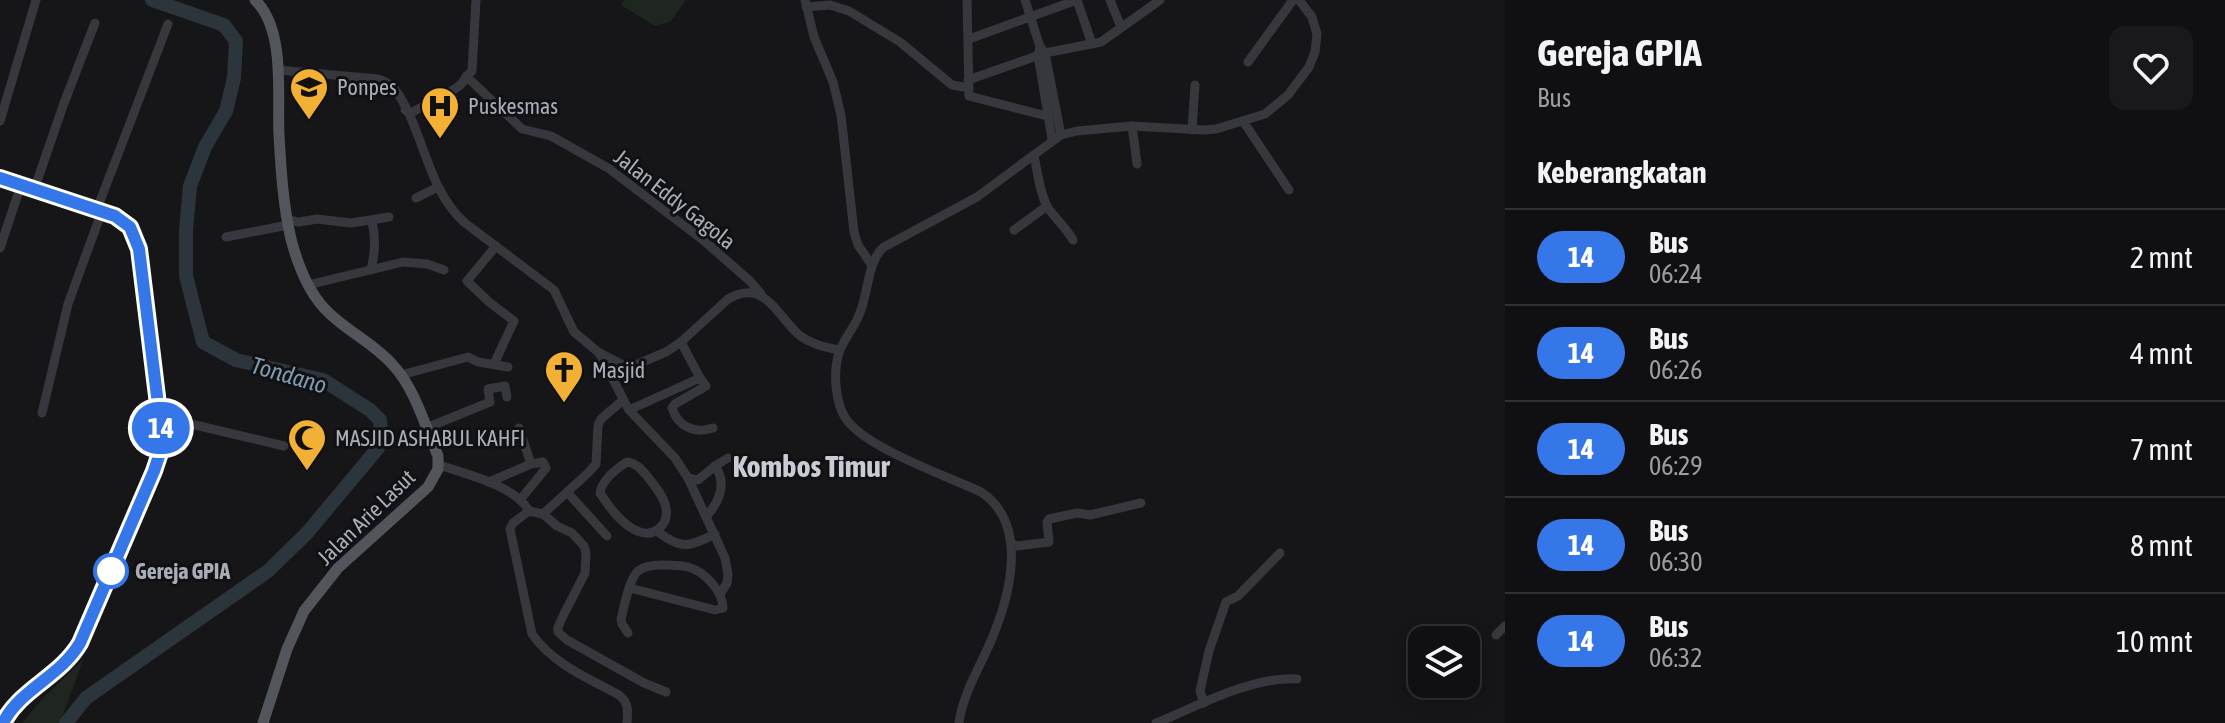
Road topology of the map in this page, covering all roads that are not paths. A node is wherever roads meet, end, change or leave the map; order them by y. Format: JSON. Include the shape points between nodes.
{"nodes":[{"id":1,"x":36,"y":0,"type":"edge"},
{"id":2,"x":255,"y":0,"type":"edge"},
{"id":3,"x":476,"y":0,"type":"edge"},
{"id":4,"x":968,"y":0,"type":"edge"},
{"id":5,"x":1025,"y":0,"type":"edge"},
{"id":6,"x":1077,"y":0,"type":"edge"},
{"id":7,"x":1110,"y":0,"type":"edge"},
{"id":8,"x":1296,"y":0,"type":"edge"},
{"id":9,"x":1154,"y":2,"type":"edge"},
{"id":10,"x":805,"y":3,"type":"edge"},
{"id":11,"x":1030,"y":16,"type":"junction"},
{"id":12,"x":95,"y":23,"type":"dead end"},
{"id":13,"x":168,"y":24,"type":"dead end"},
{"id":14,"x":1121,"y":27,"type":"junction"},
{"id":15,"x":969,"y":39,"type":"junction"},
{"id":16,"x":1092,"y":44,"type":"junction"},
{"id":17,"x":1041,"y":52,"type":"junction"},
{"id":18,"x":1248,"y":62,"type":"dead end"},
{"id":19,"x":278,"y":70,"type":"junction"},
{"id":20,"x":466,"y":76,"type":"junction"},
{"id":21,"x":968,"y":84,"type":"junction"},
{"id":22,"x":1195,"y":85,"type":"dead end"},
{"id":23,"x":1048,"y":92,"type":"junction"},
{"id":24,"x":405,"y":110,"type":"junction"},
{"id":25,"x":1047,"y":116,"type":"junction"},
{"id":26,"x":0,"y":121,"type":"edge"},
{"id":27,"x":1243,"y":121,"type":"junction"},
{"id":28,"x":1132,"y":126,"type":"junction"},
{"id":29,"x":1192,"y":130,"type":"junction"},
{"id":30,"x":1056,"y":137,"type":"junction"},
{"id":31,"x":1034,"y":156,"type":"junction"},
{"id":32,"x":1137,"y":164,"type":"dead end"},
{"id":33,"x":0,"y":178,"type":"edge"},
{"id":34,"x":27,"y":188,"type":"junction"},
{"id":35,"x":440,"y":189,"type":"junction"},
{"id":36,"x":1289,"y":190,"type":"dead end"},
{"id":37,"x":416,"y":198,"type":"dead end"},
{"id":38,"x":1047,"y":206,"type":"junction"},
{"id":39,"x":100,"y":210,"type":"junction"},
{"id":40,"x":389,"y":217,"type":"dead end"},
{"id":41,"x":372,"y":221,"type":"junction"},
{"id":42,"x":288,"y":222,"type":"junction"},
{"id":43,"x":1014,"y":230,"type":"dead end"},
{"id":44,"x":226,"y":237,"type":"dead end"},
{"id":45,"x":1073,"y":240,"type":"dead end"},
{"id":46,"x":496,"y":246,"type":"junction"},
{"id":47,"x":0,"y":248,"type":"edge"},
{"id":48,"x":871,"y":264,"type":"junction"},
{"id":49,"x":371,"y":270,"type":"junction"},
{"id":50,"x":444,"y":270,"type":"dead end"},
{"id":51,"x":308,"y":285,"type":"junction"},
{"id":52,"x":761,"y":294,"type":"junction"},
{"id":53,"x":681,"y":342,"type":"junction"},
{"id":54,"x":839,"y":350,"type":"junction"},
{"id":55,"x":598,"y":352,"type":"junction"},
{"id":56,"x":494,"y":364,"type":"junction"},
{"id":57,"x":621,"y":364,"type":"junction"},
{"id":58,"x":508,"y":367,"type":"dead end"},
{"id":59,"x":609,"y":373,"type":"junction"},
{"id":60,"x":401,"y":375,"type":"junction"},
{"id":61,"x":700,"y":378,"type":"junction"},
{"id":62,"x":507,"y":397,"type":"dead end"},
{"id":63,"x":623,"y":400,"type":"junction"},
{"id":64,"x":629,"y":410,"type":"junction"},
{"id":65,"x":42,"y":413,"type":"dead end"},
{"id":66,"x":161,"y":425,"type":"junction"},
{"id":67,"x":426,"y":428,"type":"junction"},
{"id":68,"x":519,"y":428,"type":"dead end"},
{"id":69,"x":713,"y":428,"type":"dead end"},
{"id":70,"x":284,"y":446,"type":"dead end"},
{"id":71,"x":728,"y":458,"type":"dead end"},
{"id":72,"x":531,"y":464,"type":"junction"},
{"id":73,"x":439,"y":465,"type":"junction"},
{"id":74,"x":715,"y":466,"type":"junction"},
{"id":75,"x":688,"y":478,"type":"junction"},
{"id":76,"x":489,"y":482,"type":"junction"},
{"id":77,"x":567,"y":492,"type":"junction"},
{"id":78,"x":520,"y":500,"type":"junction"},
{"id":79,"x":1141,"y":503,"type":"dead end"},
{"id":80,"x":529,"y":511,"type":"junction"},
{"id":81,"x":543,"y":514,"type":"junction"},
{"id":82,"x":706,"y":517,"type":"junction"},
{"id":83,"x":657,"y":531,"type":"junction"},
{"id":84,"x":715,"y":534,"type":"junction"},
{"id":85,"x":607,"y":536,"type":"dead end"},
{"id":86,"x":1011,"y":543,"type":"junction"},
{"id":87,"x":1280,"y":553,"type":"dead end"},
{"id":88,"x":630,"y":588,"type":"junction"},
{"id":89,"x":720,"y":594,"type":"junction"},
{"id":90,"x":1505,"y":626,"type":"edge"},
{"id":91,"x":628,"y":633,"type":"dead end"},
{"id":92,"x":1496,"y":635,"type":"dead end"},
{"id":93,"x":1297,"y":679,"type":"dead end"},
{"id":94,"x":666,"y":692,"type":"dead end"},
{"id":95,"x":18,"y":702,"type":"junction"},
{"id":96,"x":1204,"y":703,"type":"junction"},
{"id":97,"x":0,"y":715,"type":"edge"},
{"id":98,"x":3,"y":723,"type":"edge"},
{"id":99,"x":263,"y":723,"type":"edge"},
{"id":100,"x":627,"y":723,"type":"edge"},
{"id":101,"x":959,"y":723,"type":"edge"},
{"id":102,"x":1156,"y":723,"type":"edge"}],
"edges":[{"from":1,"to":26,"type":"street"},
{"from":2,"to":19,"type":"main road","name":"Jalan Arie Lasut","via":[[273,31]]},
{"from":3,"to":20,"type":"street","via":[[475,56]]},
{"from":4,"to":15,"type":"street"},
{"from":5,"to":11,"type":"street"},
{"from":6,"to":11,"type":"street"},
{"from":6,"to":16,"type":"street"},
{"from":7,"to":14,"type":"street"},
{"from":8,"to":18,"type":"street"},
{"from":8,"to":27,"type":"street","via":[[1312,17],[1317,34],[1309,67],[1277,105]]},
{"from":9,"to":14,"type":"street"},
{"from":10,"to":21,"type":"street","via":[[849,11],[900,42],[952,85]]},
{"from":10,"to":48,"type":"street","via":[[841,115],[854,232]]},
{"from":11,"to":15,"type":"street"},
{"from":11,"to":17,"type":"street"},
{"from":12,"to":34,"type":"street"},
{"from":13,"to":39,"type":"street"},
{"from":14,"to":16,"type":"street"},
{"from":15,"to":21,"type":"street"},
{"from":16,"to":17,"type":"street"},
{"from":17,"to":21,"type":"street"},
{"from":17,"to":23,"type":"street"},
{"from":19,"to":24,"type":"street","via":[[384,81]]},
{"from":19,"to":42,"type":"main road","name":"Jalan Arie Lasut"},
{"from":20,"to":24,"type":"street","via":[[447,93],[411,113]]},
{"from":20,"to":52,"type":"street","name":"Jalan Eddy Gagola","via":[[522,129],[551,136],[608,168],[665,210]]},
{"from":21,"to":25,"type":"street","via":[[969,96]]},
{"from":22,"to":29,"type":"street"},
{"from":23,"to":25,"type":"street"},
{"from":23,"to":30,"type":"street"},
{"from":24,"to":35,"type":"street"},
{"from":25,"to":30,"type":"street"},
{"from":27,"to":29,"type":"street"},
{"from":27,"to":36,"type":"street"},
{"from":28,"to":29,"type":"street"},
{"from":28,"to":30,"type":"street"},
{"from":28,"to":32,"type":"street"},
{"from":30,"to":31,"type":"street"},
{"from":31,"to":38,"type":"street"},
{"from":31,"to":48,"type":"street","via":[[977,197],[884,247]]},
{"from":33,"to":34,"type":"highway"},
{"from":34,"to":39,"type":"highway"},
{"from":34,"to":47,"type":"street"},
{"from":35,"to":37,"type":"street"},
{"from":35,"to":46,"type":"street","via":[[460,219]]},
{"from":38,"to":43,"type":"street"},
{"from":38,"to":45,"type":"street"},
{"from":39,"to":65,"type":"street","via":[[68,304]]},
{"from":39,"to":66,"type":"highway","via":[[130,227],[139,249]]},
{"from":40,"to":41,"type":"street"},
{"from":41,"to":42,"type":"street"},
{"from":41,"to":49,"type":"street","via":[[376,238]]},
{"from":42,"to":44,"type":"street"},
{"from":42,"to":51,"type":"main road","name":"Jalan Arie Lasut"},
{"from":46,"to":55,"type":"street","via":[[554,290],[574,332]]},
{"from":46,"to":56,"type":"street","via":[[467,281],[514,321]]},
{"from":48,"to":54,"type":"street","via":[[867,295]]},
{"from":49,"to":50,"type":"street","via":[[403,262]]},
{"from":49,"to":51,"type":"street"},
{"from":51,"to":60,"type":"main road","name":"Jalan Arie Lasut","via":[[328,313]]},
{"from":52,"to":53,"type":"street","via":[[736,294]]},
{"from":52,"to":54,"type":"street","name":"Jalan Eddy Gagola","via":[[799,334]]},
{"from":53,"to":57,"type":"street","via":[[643,363]]},
{"from":53,"to":61,"type":"street"},
{"from":54,"to":86,"type":"street","via":[[836,376],[847,421],[870,441],[992,499]]},
{"from":55,"to":57,"type":"street"},
{"from":55,"to":59,"type":"street"},
{"from":56,"to":58,"type":"street"},
{"from":56,"to":60,"type":"street","via":[[468,357]]},
{"from":57,"to":59,"type":"street"},
{"from":59,"to":63,"type":"street"},
{"from":60,"to":67,"type":"main road","name":"Jalan Arie Lasut"},
{"from":61,"to":64,"type":"street"},
{"from":61,"to":69,"type":"street","via":[[706,386],[675,404],[673,413],[692,430]]},
{"from":62,"to":67,"type":"street","via":[[505,386],[488,389],[490,402]]},
{"from":63,"to":64,"type":"street"},
{"from":63,"to":77,"type":"street","via":[[598,425],[596,464]]},
{"from":64,"to":75,"type":"street"},
{"from":66,"to":70,"type":"street","via":[[195,425]]},
{"from":66,"to":95,"type":"highway","via":[[154,471],[80,643],[64,666]]},
{"from":67,"to":73,"type":"main road","name":"Jalan Arie Lasut"},
{"from":68,"to":72,"type":"street"},
{"from":71,"to":74,"type":"street"},
{"from":72,"to":76,"type":"street"},
{"from":72,"to":78,"type":"street","via":[[546,466]]},
{"from":73,"to":76,"type":"street"},
{"from":73,"to":99,"type":"main road","name":"Jalan Arie Lasut","via":[[418,499],[338,568],[304,611]]},
{"from":74,"to":75,"type":"street","via":[[698,480]]},
{"from":74,"to":82,"type":"street","via":[[722,483]]},
{"from":75,"to":82,"type":"street"},
{"from":76,"to":78,"type":"street"},
{"from":77,"to":81,"type":"street"},
{"from":77,"to":85,"type":"street"},
{"from":78,"to":80,"type":"street"},
{"from":79,"to":86,"type":"street","via":[[1049,519],[1049,542]]},
{"from":80,"to":81,"type":"street"},
{"from":80,"to":100,"type":"street","via":[[510,529],[532,634],[574,672],[619,695],[627,706]]},
{"from":81,"to":94,"type":"street","via":[[577,538],[586,553],[585,573],[559,623],[560,634]]},
{"from":82,"to":84,"type":"street"},
{"from":83,"to":83,"type":"street","via":[[648,534],[631,528],[600,493],[627,462],[643,472],[663,500],[666,516]]},
{"from":83,"to":84,"type":"street","via":[[678,545]]},
{"from":84,"to":89,"type":"street","via":[[728,574]]},
{"from":86,"to":101,"type":"street","via":[[1006,595]]},
{"from":87,"to":96,"type":"street","via":[[1226,602],[1200,691]]},
{"from":88,"to":89,"type":"street","via":[[715,610],[723,608]]},
{"from":88,"to":89,"type":"street","via":[[638,571],[675,565],[697,571]]},
{"from":88,"to":91,"type":"street","via":[[621,619]]},
{"from":90,"to":92,"type":"street"},
{"from":93,"to":96,"type":"street","via":[[1266,681]]},
{"from":95,"to":97,"type":"street"},
{"from":95,"to":98,"type":"highway"},
{"from":96,"to":102,"type":"street"}]}
